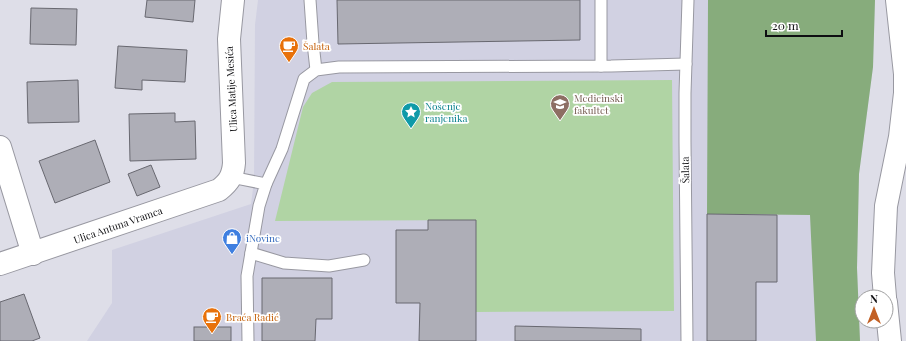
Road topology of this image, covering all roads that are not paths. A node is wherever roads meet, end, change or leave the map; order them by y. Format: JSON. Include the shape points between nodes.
{"nodes":[{"id":1,"x":233,"y":0,"type":"edge"},
{"id":2,"x":310,"y":0,"type":"edge"},
{"id":3,"x":601,"y":0,"type":"edge"},
{"id":4,"x":688,"y":0,"type":"edge"},
{"id":5,"x":897,"y":0,"type":"edge"},
{"id":6,"x":686,"y":64,"type":"junction"},
{"id":7,"x":601,"y":66,"type":"junction"},
{"id":8,"x":316,"y":70,"type":"junction"},
{"id":9,"x":0,"y":146,"type":"edge"},
{"id":10,"x":231,"y":177,"type":"junction"},
{"id":11,"x":266,"y":184,"type":"junction"},
{"id":12,"x":251,"y":253,"type":"junction"},
{"id":13,"x":33,"y":254,"type":"junction"},
{"id":14,"x":364,"y":260,"type":"dead end"},
{"id":15,"x":0,"y":264,"type":"edge"},
{"id":16,"x":885,"y":289,"type":"edge"},
{"id":17,"x":889,"y":329,"type":"edge"},
{"id":18,"x":248,"y":341,"type":"edge"},
{"id":19,"x":687,"y":341,"type":"edge"},
{"id":20,"x":890,"y":341,"type":"edge"}],
"edges":[{"from":1,"to":10,"type":"street","name":"Ulica Matije Mesića","via":[[229,39],[234,163]]},
{"from":2,"to":8,"type":"lane"},
{"from":3,"to":7,"type":"lane"},
{"from":4,"to":6,"type":"lane","name":"Šalata"},
{"from":5,"to":16,"type":"street","via":[[904,58],[905,93],[900,137],[886,206],[883,273]]},
{"from":6,"to":7,"type":"lane"},
{"from":6,"to":19,"type":"lane","name":"Šalata"},
{"from":7,"to":8,"type":"lane","via":[[339,67]]},
{"from":8,"to":11,"type":"lane","via":[[304,79],[282,149]]},
{"from":9,"to":13,"type":"street"},
{"from":10,"to":11,"type":"lane"},
{"from":10,"to":13,"type":"street","name":"Ulica Antuna Vramca","via":[[219,190]]},
{"from":11,"to":12,"type":"lane","via":[[259,206]]},
{"from":12,"to":14,"type":"lane","via":[[284,263],[329,266]]},
{"from":12,"to":18,"type":"lane","via":[[247,276]]},
{"from":13,"to":15,"type":"street","name":"Ulica Antuna Vramca"},
{"from":17,"to":20,"type":"street"}]}
